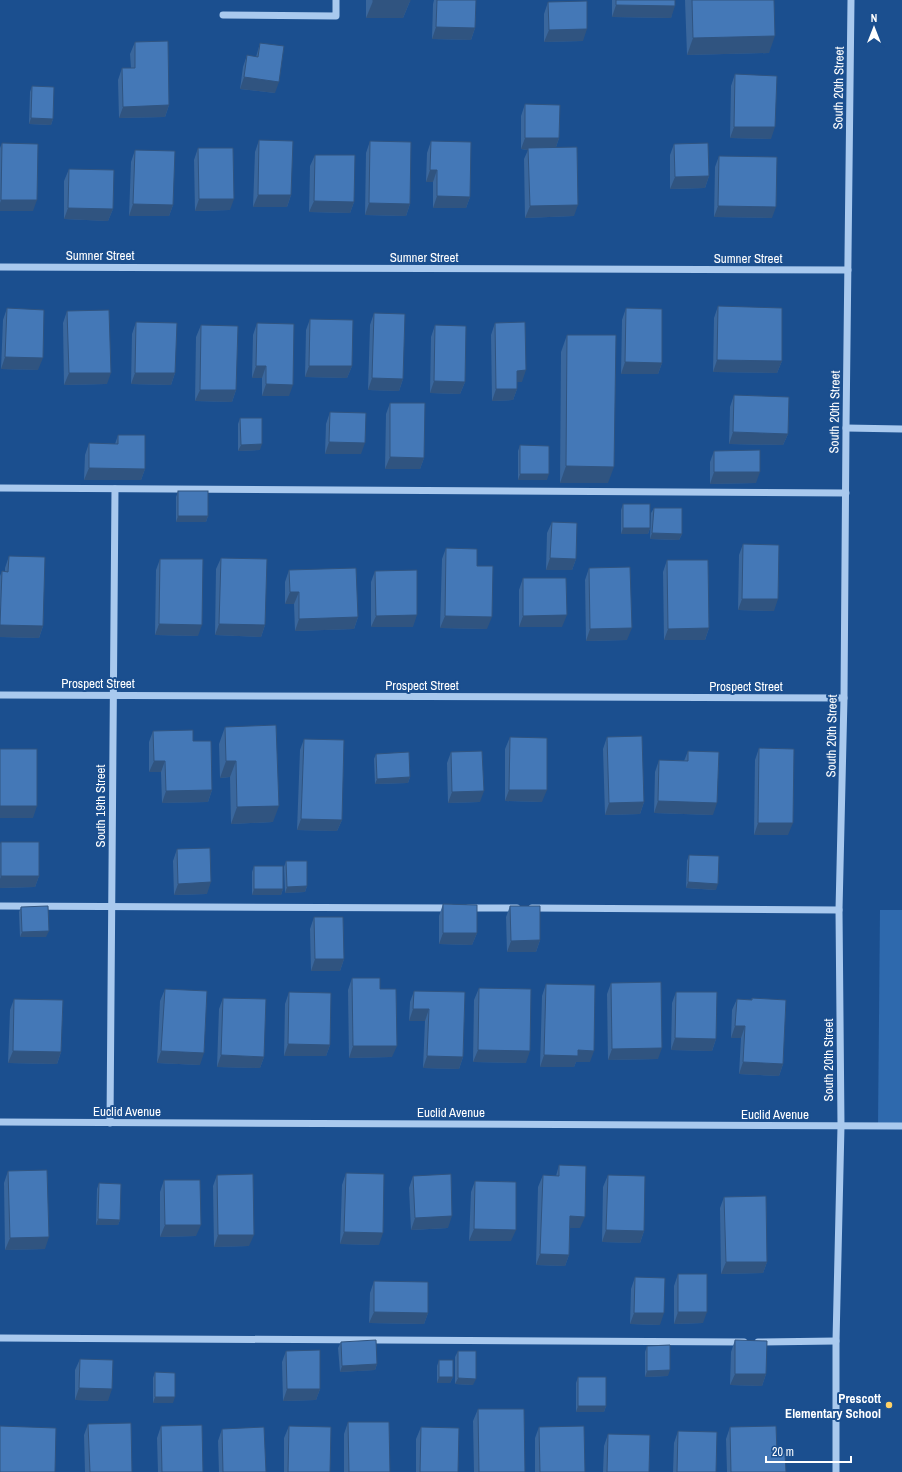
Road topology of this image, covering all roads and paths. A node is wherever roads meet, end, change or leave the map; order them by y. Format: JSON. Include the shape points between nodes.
{"nodes":[{"id":1,"x":336,"y":0,"type":"edge"},
{"id":2,"x":851,"y":0,"type":"edge"},
{"id":3,"x":223,"y":15,"type":"dead end"},
{"id":4,"x":0,"y":267,"type":"edge"},
{"id":5,"x":848,"y":270,"type":"junction"},
{"id":6,"x":846,"y":428,"type":"junction"},
{"id":7,"x":902,"y":429,"type":"edge"},
{"id":8,"x":0,"y":488,"type":"edge"},
{"id":9,"x":115,"y":489,"type":"junction"},
{"id":10,"x":846,"y":493,"type":"junction"},
{"id":11,"x":0,"y":695,"type":"edge"},
{"id":12,"x":113,"y":695,"type":"junction"},
{"id":13,"x":844,"y":698,"type":"junction"},
{"id":14,"x":0,"y":906,"type":"edge"},
{"id":15,"x":112,"y":907,"type":"junction"},
{"id":16,"x":455,"y":908,"type":"edge"},
{"id":17,"x":463,"y":908,"type":"edge"},
{"id":18,"x":839,"y":910,"type":"junction"},
{"id":19,"x":0,"y":1122,"type":"edge"},
{"id":20,"x":110,"y":1123,"type":"junction"},
{"id":21,"x":840,"y":1126,"type":"junction"},
{"id":22,"x":902,"y":1126,"type":"edge"},
{"id":23,"x":0,"y":1338,"type":"edge"},
{"id":24,"x":836,"y":1341,"type":"junction"},
{"id":25,"x":836,"y":1472,"type":"edge"}],
"edges":[{"from":1,"to":3,"type":"street","via":[[336,16]]},
{"from":2,"to":5,"type":"street","name":"South 20th Street"},
{"from":4,"to":5,"type":"street","name":"Sumner Street"},
{"from":5,"to":6,"type":"street","name":"South 20th Street"},
{"from":6,"to":7,"type":"street"},
{"from":6,"to":10,"type":"street","name":"South 20th Street"},
{"from":8,"to":9,"type":"street"},
{"from":9,"to":10,"type":"street"},
{"from":9,"to":12,"type":"street","name":"South 19th Street"},
{"from":10,"to":13,"type":"street","name":"South 20th Street"},
{"from":11,"to":12,"type":"street","name":"Prospect Street"},
{"from":12,"to":13,"type":"street","name":"Prospect Street"},
{"from":12,"to":15,"type":"street","name":"South 19th Street"},
{"from":13,"to":18,"type":"street","name":"South 20th Street"},
{"from":14,"to":15,"type":"street"},
{"from":15,"to":16,"type":"street"},
{"from":15,"to":20,"type":"street","name":"South 19th Street"},
{"from":17,"to":18,"type":"street"},
{"from":18,"to":21,"type":"street","name":"South 20th Street"},
{"from":19,"to":20,"type":"street","name":"Euclid Avenue"},
{"from":20,"to":21,"type":"street","name":"Euclid Avenue"},
{"from":21,"to":22,"type":"street","name":"Euclid Avenue"},
{"from":21,"to":24,"type":"street","name":"South 20th Street"},
{"from":23,"to":24,"type":"street"},
{"from":24,"to":25,"type":"street","name":"South 20th Street"}]}
